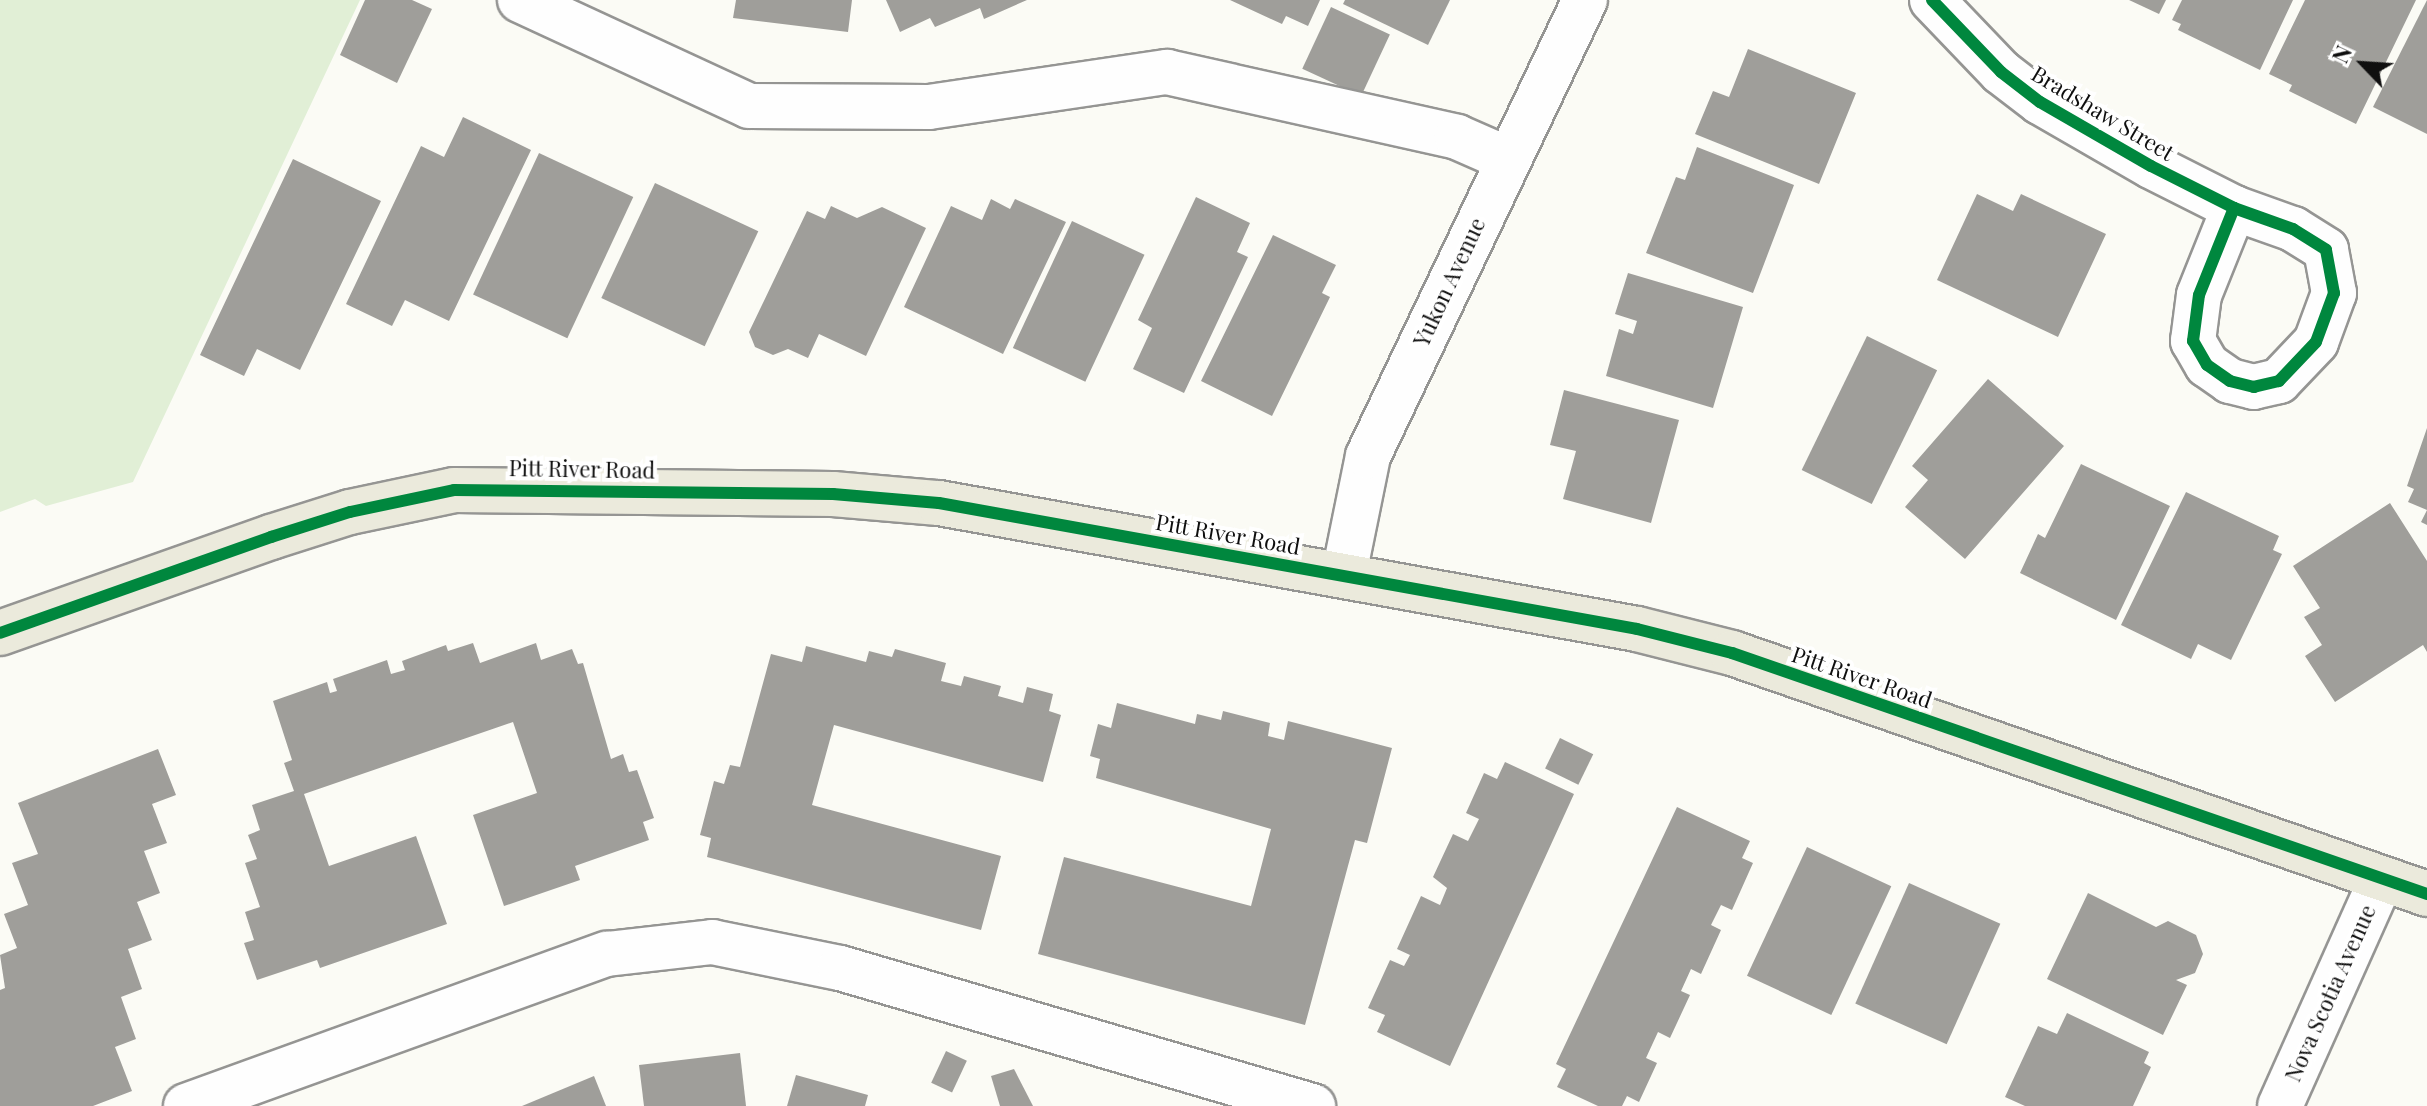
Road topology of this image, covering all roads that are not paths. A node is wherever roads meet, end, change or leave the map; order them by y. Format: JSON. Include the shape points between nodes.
{"nodes":[{"id":1,"x":520,"y":0,"type":"edge"},
{"id":2,"x":1585,"y":0,"type":"edge"},
{"id":3,"x":1932,"y":0,"type":"edge"},
{"id":4,"x":1507,"y":159,"type":"junction"},
{"id":5,"x":2234,"y":208,"type":"dead end"},
{"id":6,"x":1344,"y":574,"type":"junction"},
{"id":7,"x":0,"y":633,"type":"edge"},
{"id":8,"x":2381,"y":880,"type":"junction"},
{"id":9,"x":2427,"y":894,"type":"edge"},
{"id":10,"x":194,"y":1105,"type":"edge"},
{"id":11,"x":1313,"y":1106,"type":"edge"},
{"id":12,"x":2280,"y":1106,"type":"edge"}],
"edges":[{"from":1,"to":4,"type":"street","via":[[749,106],[929,107],[1167,72],[1457,137]]},
{"from":2,"to":4,"type":"street","name":"Yukon Avenue"},
{"from":3,"to":5,"type":"street","name":"Bradshaw Street","via":[[2020,89]]},
{"from":4,"to":6,"type":"street","name":"Yukon Avenue","via":[[1368,456]]},
{"from":6,"to":7,"type":"main road","name":"Pitt River Road","via":[[939,503],[833,494],[509,487],[454,490],[350,512]]},
{"from":6,"to":8,"type":"main road","name":"Pitt River Road","via":[[1637,629],[1732,653]]},
{"from":8,"to":9,"type":"main road","name":"Pitt River Road"},
{"from":8,"to":12,"type":"street","name":"Nova Scotia Avenue"},
{"from":10,"to":11,"type":"street","via":[[607,954],[712,942],[840,968]]}]}
